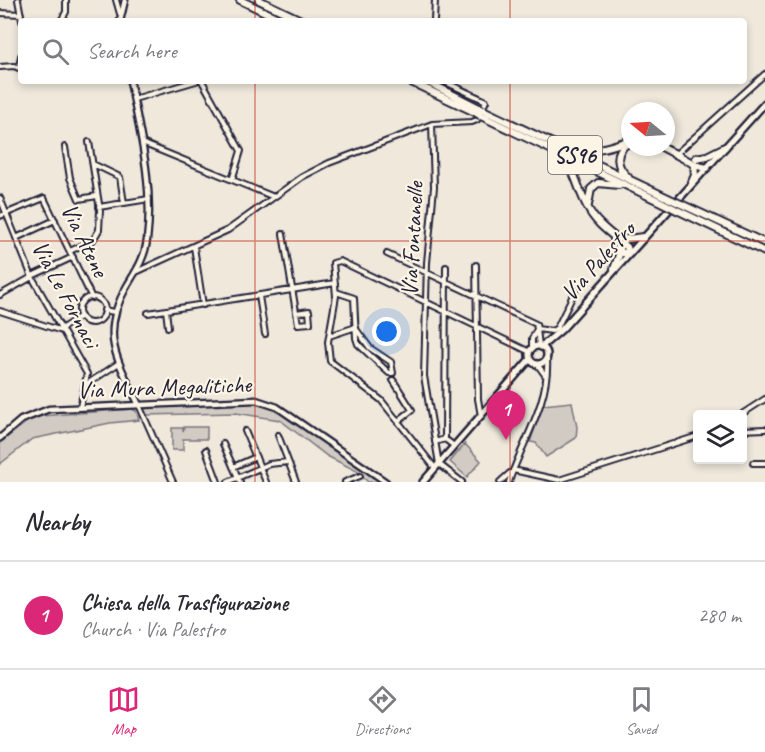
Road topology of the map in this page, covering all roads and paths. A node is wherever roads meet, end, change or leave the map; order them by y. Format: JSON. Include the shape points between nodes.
{"nodes":[{"id":1,"x":18,"y":0,"type":"edge"},
{"id":2,"x":66,"y":0,"type":"edge"},
{"id":3,"x":116,"y":0,"type":"edge"},
{"id":4,"x":125,"y":0,"type":"edge"},
{"id":5,"x":240,"y":0,"type":"edge"},
{"id":6,"x":259,"y":0,"type":"edge"},
{"id":7,"x":435,"y":0,"type":"edge"},
{"id":8,"x":0,"y":13,"type":"edge"},
{"id":9,"x":21,"y":14,"type":"junction"},
{"id":10,"x":120,"y":14,"type":"junction"},
{"id":11,"x":22,"y":18,"type":"edge"},
{"id":12,"x":63,"y":18,"type":"edge"},
{"id":13,"x":120,"y":18,"type":"edge"},
{"id":14,"x":278,"y":18,"type":"edge"},
{"id":15,"x":297,"y":18,"type":"edge"},
{"id":16,"x":434,"y":18,"type":"edge"},
{"id":17,"x":0,"y":67,"type":"edge"},
{"id":18,"x":18,"y":68,"type":"edge"},
{"id":19,"x":765,"y":74,"type":"edge"},
{"id":20,"x":131,"y":84,"type":"edge"},
{"id":21,"x":186,"y":84,"type":"edge"},
{"id":22,"x":204,"y":84,"type":"edge"},
{"id":23,"x":416,"y":84,"type":"edge"},
{"id":24,"x":431,"y":84,"type":"edge"},
{"id":25,"x":449,"y":84,"type":"edge"},
{"id":26,"x":134,"y":99,"type":"junction"},
{"id":27,"x":765,"y":103,"type":"edge"},
{"id":28,"x":480,"y":112,"type":"junction"},
{"id":29,"x":432,"y":124,"type":"junction"},
{"id":30,"x":89,"y":142,"type":"dead end"},
{"id":31,"x":141,"y":143,"type":"junction"},
{"id":32,"x":621,"y":144,"type":"edge"},
{"id":33,"x":553,"y":145,"type":"junction"},
{"id":34,"x":65,"y":147,"type":"dead end"},
{"id":35,"x":725,"y":147,"type":"junction"},
{"id":36,"x":621,"y":148,"type":"edge"},
{"id":37,"x":675,"y":152,"type":"edge"},
{"id":38,"x":559,"y":153,"type":"junction"},
{"id":39,"x":680,"y":154,"type":"junction"},
{"id":40,"x":695,"y":161,"type":"junction"},
{"id":41,"x":92,"y":164,"type":"junction"},
{"id":42,"x":707,"y":168,"type":"junction"},
{"id":43,"x":232,"y":180,"type":"junction"},
{"id":44,"x":692,"y":182,"type":"junction"},
{"id":45,"x":633,"y":185,"type":"junction"},
{"id":46,"x":98,"y":196,"type":"junction"},
{"id":47,"x":275,"y":197,"type":"junction"},
{"id":48,"x":0,"y":198,"type":"edge"},
{"id":49,"x":149,"y":199,"type":"junction"},
{"id":50,"x":124,"y":203,"type":"junction"},
{"id":51,"x":99,"y":207,"type":"junction"},
{"id":52,"x":679,"y":207,"type":"junction"},
{"id":53,"x":588,"y":208,"type":"junction"},
{"id":54,"x":7,"y":214,"type":"junction"},
{"id":55,"x":0,"y":216,"type":"edge"},
{"id":56,"x":55,"y":220,"type":"junction"},
{"id":57,"x":284,"y":234,"type":"dead end"},
{"id":58,"x":643,"y":237,"type":"junction"},
{"id":59,"x":16,"y":238,"type":"junction"},
{"id":60,"x":618,"y":243,"type":"junction"},
{"id":61,"x":765,"y":243,"type":"edge"},
{"id":62,"x":194,"y":247,"type":"junction"},
{"id":63,"x":70,"y":250,"type":"junction"},
{"id":64,"x":765,"y":252,"type":"edge"},
{"id":65,"x":629,"y":253,"type":"junction"},
{"id":66,"x":387,"y":254,"type":"dead end"},
{"id":67,"x":73,"y":257,"type":"junction"},
{"id":68,"x":476,"y":265,"type":"dead end"},
{"id":69,"x":446,"y":267,"type":"dead end"},
{"id":70,"x":614,"y":268,"type":"junction"},
{"id":71,"x":135,"y":272,"type":"junction"},
{"id":72,"x":427,"y":274,"type":"junction"},
{"id":73,"x":32,"y":277,"type":"junction"},
{"id":74,"x":446,"y":282,"type":"junction"},
{"id":75,"x":335,"y":284,"type":"junction"},
{"id":76,"x":576,"y":289,"type":"dead end"},
{"id":77,"x":293,"y":291,"type":"junction"},
{"id":78,"x":336,"y":292,"type":"junction"},
{"id":79,"x":0,"y":294,"type":"edge"},
{"id":80,"x":260,"y":296,"type":"junction"},
{"id":81,"x":476,"y":296,"type":"junction"},
{"id":82,"x":92,"y":298,"type":"junction"},
{"id":83,"x":426,"y":302,"type":"junction"},
{"id":84,"x":203,"y":304,"type":"junction"},
{"id":85,"x":104,"y":310,"type":"junction"},
{"id":86,"x":166,"y":310,"type":"junction"},
{"id":87,"x":445,"y":310,"type":"junction"},
{"id":88,"x":0,"y":311,"type":"edge"},
{"id":89,"x":114,"y":312,"type":"junction"},
{"id":90,"x":148,"y":313,"type":"dead end"},
{"id":91,"x":296,"y":313,"type":"junction"},
{"id":92,"x":81,"y":316,"type":"junction"},
{"id":93,"x":476,"y":325,"type":"junction"},
{"id":94,"x":168,"y":327,"type":"dead end"},
{"id":95,"x":356,"y":328,"type":"junction"},
{"id":96,"x":537,"y":329,"type":"junction"},
{"id":97,"x":62,"y":330,"type":"junction"},
{"id":98,"x":265,"y":334,"type":"dead end"},
{"id":99,"x":329,"y":336,"type":"junction"},
{"id":100,"x":555,"y":337,"type":"junction"},
{"id":101,"x":540,"y":347,"type":"junction"},
{"id":102,"x":531,"y":351,"type":"junction"},
{"id":103,"x":547,"y":356,"type":"junction"},
{"id":104,"x":534,"y":362,"type":"junction"},
{"id":105,"x":119,"y":363,"type":"junction"},
{"id":106,"x":391,"y":373,"type":"junction"},
{"id":107,"x":545,"y":377,"type":"junction"},
{"id":108,"x":86,"y":384,"type":"junction"},
{"id":109,"x":765,"y":399,"type":"edge"},
{"id":110,"x":139,"y":405,"type":"junction"},
{"id":111,"x":80,"y":408,"type":"junction"},
{"id":112,"x":747,"y":411,"type":"edge"},
{"id":113,"x":481,"y":416,"type":"junction"},
{"id":114,"x":398,"y":421,"type":"junction"},
{"id":115,"x":765,"y":429,"type":"edge"},
{"id":116,"x":747,"y":430,"type":"edge"},
{"id":117,"x":245,"y":431,"type":"dead end"},
{"id":118,"x":278,"y":435,"type":"dead end"},
{"id":119,"x":0,"y":438,"type":"edge"},
{"id":120,"x":693,"y":438,"type":"edge"},
{"id":121,"x":445,"y":440,"type":"junction"},
{"id":122,"x":435,"y":442,"type":"junction"},
{"id":123,"x":223,"y":444,"type":"dead end"},
{"id":124,"x":454,"y":446,"type":"junction"},
{"id":125,"x":206,"y":450,"type":"dead end"},
{"id":126,"x":256,"y":457,"type":"junction"},
{"id":127,"x":288,"y":462,"type":"junction"},
{"id":128,"x":753,"y":463,"type":"dead end"},
{"id":129,"x":765,"y":463,"type":"edge"},
{"id":130,"x":437,"y":466,"type":"junction"},
{"id":131,"x":233,"y":467,"type":"junction"},
{"id":132,"x":260,"y":468,"type":"junction"},
{"id":133,"x":513,"y":470,"type":"junction"},
{"id":134,"x":360,"y":476,"type":"dead end"},
{"id":135,"x":239,"y":480,"type":"edge"},
{"id":136,"x":265,"y":480,"type":"edge"},
{"id":137,"x":456,"y":480,"type":"edge"},
{"id":138,"x":555,"y":481,"type":"edge"},
{"id":139,"x":173,"y":482,"type":"edge"},
{"id":140,"x":218,"y":482,"type":"edge"},
{"id":141,"x":228,"y":482,"type":"edge"},
{"id":142,"x":258,"y":482,"type":"edge"},
{"id":143,"x":296,"y":482,"type":"edge"},
{"id":144,"x":345,"y":482,"type":"edge"},
{"id":145,"x":386,"y":482,"type":"edge"},
{"id":146,"x":424,"y":482,"type":"edge"},
{"id":147,"x":462,"y":482,"type":"edge"},
{"id":148,"x":500,"y":482,"type":"edge"},
{"id":149,"x":509,"y":482,"type":"edge"}],
"edges":[{"from":1,"to":9,"type":"street"},
{"from":2,"to":12,"type":"street"},
{"from":3,"to":10,"type":"street"},
{"from":4,"to":10,"type":"street"},
{"from":5,"to":14,"type":"highway"},
{"from":6,"to":15,"type":"highway"},
{"from":7,"to":16,"type":"street"},
{"from":8,"to":9,"type":"street"},
{"from":9,"to":11,"type":"street"},
{"from":10,"to":13,"type":"street"},
{"from":17,"to":18,"type":"street"},
{"from":19,"to":39,"type":"street"},
{"from":20,"to":26,"type":"street"},
{"from":21,"to":26,"type":"street"},
{"from":22,"to":43,"type":"street","via":[[241,151]]},
{"from":23,"to":28,"type":"highway","number":"SS96"},
{"from":24,"to":28,"type":"highway","number":"SS96"},
{"from":25,"to":29,"type":"street","via":[[486,101],[474,122]]},
{"from":26,"to":31,"type":"street"},
{"from":27,"to":35,"type":"main road","name":"Via Palestro"},
{"from":28,"to":33,"type":"highway","number":"SS96"},
{"from":28,"to":38,"type":"highway","number":"SS96"},
{"from":29,"to":47,"type":"street","via":[[328,163]]},
{"from":29,"to":72,"type":"street","name":"Via Fontanelle","via":[[434,187]]},
{"from":30,"to":41,"type":"street"},
{"from":31,"to":43,"type":"street"},
{"from":31,"to":49,"type":"street"},
{"from":32,"to":33,"type":"highway","via":[[584,151]]},
{"from":33,"to":45,"type":"highway","number":"SS96"},
{"from":34,"to":46,"type":"street","via":[[70,178],[79,199]]},
{"from":35,"to":40,"type":"highway"},
{"from":35,"to":42,"type":"main road","name":"Via Palestro"},
{"from":36,"to":45,"type":"highway","via":[[618,163]]},
{"from":37,"to":39,"type":"highway"},
{"from":38,"to":45,"type":"highway","number":"SS96"},
{"from":38,"to":53,"type":"highway","via":[[579,182]]},
{"from":39,"to":40,"type":"highway"},
{"from":40,"to":42,"type":"highway"},
{"from":40,"to":44,"type":"highway"},
{"from":41,"to":46,"type":"street"},
{"from":41,"to":50,"type":"street","via":[[120,177]]},
{"from":42,"to":44,"type":"main road","name":"Via Palestro"},
{"from":43,"to":47,"type":"street"},
{"from":44,"to":58,"type":"main road","name":"Via Palestro"},
{"from":45,"to":52,"type":"highway","number":"SS96","bridge":true},
{"from":45,"to":53,"type":"highway","via":[[598,183],[591,189]]},
{"from":46,"to":51,"type":"street"},
{"from":47,"to":62,"type":"street","via":[[228,230]]},
{"from":48,"to":54,"type":"street","name":"Via Le Fornaci"},
{"from":49,"to":50,"type":"street"},
{"from":49,"to":71,"type":"street","via":[[145,251]]},
{"from":50,"to":51,"type":"street"},
{"from":51,"to":63,"type":"street","via":[[100,225],[95,237]]},
{"from":52,"to":61,"type":"highway","number":"SS96"},
{"from":52,"to":64,"type":"highway","number":"SS96"},
{"from":53,"to":60,"type":"highway"},
{"from":54,"to":55,"type":"street"},
{"from":54,"to":56,"type":"street","name":"Via Atene","via":[[44,198]]},
{"from":54,"to":59,"type":"street","name":"Via Le Fornaci"},
{"from":56,"to":59,"type":"street"},
{"from":56,"to":63,"type":"street","name":"Via Atene"},
{"from":57,"to":77,"type":"street"},
{"from":58,"to":60,"type":"highway"},
{"from":58,"to":65,"type":"main road","name":"Via Palestro"},
{"from":59,"to":73,"type":"street","name":"Via Le Fornaci"},
{"from":60,"to":65,"type":"highway","via":[[627,247]]},
{"from":60,"to":70,"type":"highway"},
{"from":62,"to":71,"type":"street"},
{"from":62,"to":84,"type":"street"},
{"from":63,"to":67,"type":"street","name":"Via Atene"},
{"from":65,"to":70,"type":"main road","name":"Via Palestro"},
{"from":66,"to":72,"type":"street"},
{"from":67,"to":73,"type":"street"},
{"from":67,"to":82,"type":"street","name":"Via Atene"},
{"from":68,"to":81,"type":"street"},
{"from":69,"to":74,"type":"street"},
{"from":70,"to":100,"type":"main road","name":"Via Palestro"},
{"from":71,"to":89,"type":"street"},
{"from":72,"to":74,"type":"street"},
{"from":72,"to":83,"type":"street","name":"Via Fontanelle"},
{"from":73,"to":79,"type":"street"},
{"from":73,"to":97,"type":"street","name":"Via Le Fornaci"},
{"from":74,"to":81,"type":"street"},
{"from":74,"to":87,"type":"street"},
{"from":75,"to":77,"type":"street"},
{"from":75,"to":78,"type":"street"},
{"from":75,"to":83,"type":"street","via":[[332,267],[338,260]]},
{"from":76,"to":96,"type":"street","via":[[556,328]]},
{"from":77,"to":80,"type":"street"},
{"from":77,"to":91,"type":"street"},
{"from":78,"to":95,"type":"street","via":[[354,297]]},
{"from":78,"to":99,"type":"street"},
{"from":80,"to":84,"type":"street"},
{"from":80,"to":98,"type":"street"},
{"from":81,"to":93,"type":"street"},
{"from":81,"to":96,"type":"street","via":[[536,324]]},
{"from":82,"to":85,"type":"street","via":[[102,302]]},
{"from":82,"to":92,"type":"street","via":[[80,304]]},
{"from":83,"to":87,"type":"street"},
{"from":83,"to":122,"type":"street","name":"Via Fontanelle","via":[[424,376]]},
{"from":84,"to":86,"type":"street"},
{"from":85,"to":89,"type":"street"},
{"from":85,"to":92,"type":"street","via":[[94,322],[86,322]]},
{"from":86,"to":90,"type":"street"},
{"from":86,"to":94,"type":"street"},
{"from":87,"to":93,"type":"street"},
{"from":87,"to":121,"type":"street"},
{"from":88,"to":97,"type":"street"},
{"from":89,"to":105,"type":"street","via":[[112,343]]},
{"from":91,"to":91,"type":"street","via":[[298,324],[310,323],[309,311]]},
{"from":92,"to":97,"type":"street"},
{"from":93,"to":102,"type":"street"},
{"from":93,"to":113,"type":"street"},
{"from":95,"to":99,"type":"street"},
{"from":95,"to":106,"type":"street","via":[[358,344]]},
{"from":95,"to":106,"type":"street","via":[[370,348],[392,362]]},
{"from":96,"to":101,"type":"street"},
{"from":96,"to":102,"type":"street"},
{"from":97,"to":108,"type":"street","name":"Via Le Fornaci","via":[[87,374]]},
{"from":99,"to":114,"type":"street","via":[[330,361],[375,393]]},
{"from":100,"to":101,"type":"main road","name":"Via Palestro"},
{"from":100,"to":103,"type":"main road","name":"Via Palestro"},
{"from":101,"to":102,"type":"main road","name":"Via Palestro"},
{"from":101,"to":103,"type":"main road"},
{"from":102,"to":104,"type":"main road"},
{"from":103,"to":104,"type":"main road"},
{"from":103,"to":107,"type":"street","name":"Via Palestro"},
{"from":104,"to":107,"type":"street"},
{"from":104,"to":113,"type":"main road"},
{"from":105,"to":108,"type":"street"},
{"from":105,"to":110,"type":"street"},
{"from":106,"to":114,"type":"street","via":[[412,411]]},
{"from":107,"to":133,"type":"street","name":"Via Palestro","via":[[536,416]]},
{"from":108,"to":111,"type":"street","name":"Via Le Fornaci"},
{"from":109,"to":112,"type":"street"},
{"from":110,"to":111,"type":"street","name":"Via Mura Megalitiche"},
{"from":110,"to":139,"type":"street"},
{"from":110,"to":145,"type":"street","name":"Via Mura Megalitiche","via":[[237,399],[266,402]]},
{"from":111,"to":119,"type":"street","name":"Via Mura Megalitiche","via":[[34,413]]},
{"from":113,"to":124,"type":"main road"},
{"from":114,"to":130,"type":"street"},
{"from":115,"to":116,"type":"street"},
{"from":117,"to":126,"type":"street"},
{"from":118,"to":127,"type":"street"},
{"from":120,"to":138,"type":"street"},
{"from":121,"to":122,"type":"street"},
{"from":121,"to":124,"type":"street"},
{"from":122,"to":130,"type":"street","name":"Via Fontanelle"},
{"from":123,"to":131,"type":"street"},
{"from":124,"to":130,"type":"main road"},
{"from":125,"to":140,"type":"street"},
{"from":126,"to":131,"type":"street"},
{"from":126,"to":132,"type":"street"},
{"from":127,"to":132,"type":"street"},
{"from":127,"to":143,"type":"street"},
{"from":128,"to":129,"type":"street"},
{"from":130,"to":137,"type":"street"},
{"from":130,"to":146,"type":"main road"},
{"from":131,"to":135,"type":"street"},
{"from":132,"to":135,"type":"street"},
{"from":132,"to":136,"type":"street"},
{"from":133,"to":138,"type":"street"},
{"from":133,"to":148,"type":"street"},
{"from":133,"to":149,"type":"street","name":"Via Palestro"},
{"from":134,"to":144,"type":"street"},
{"from":135,"to":141,"type":"street"},
{"from":136,"to":142,"type":"street"},
{"from":137,"to":147,"type":"street"}]}
